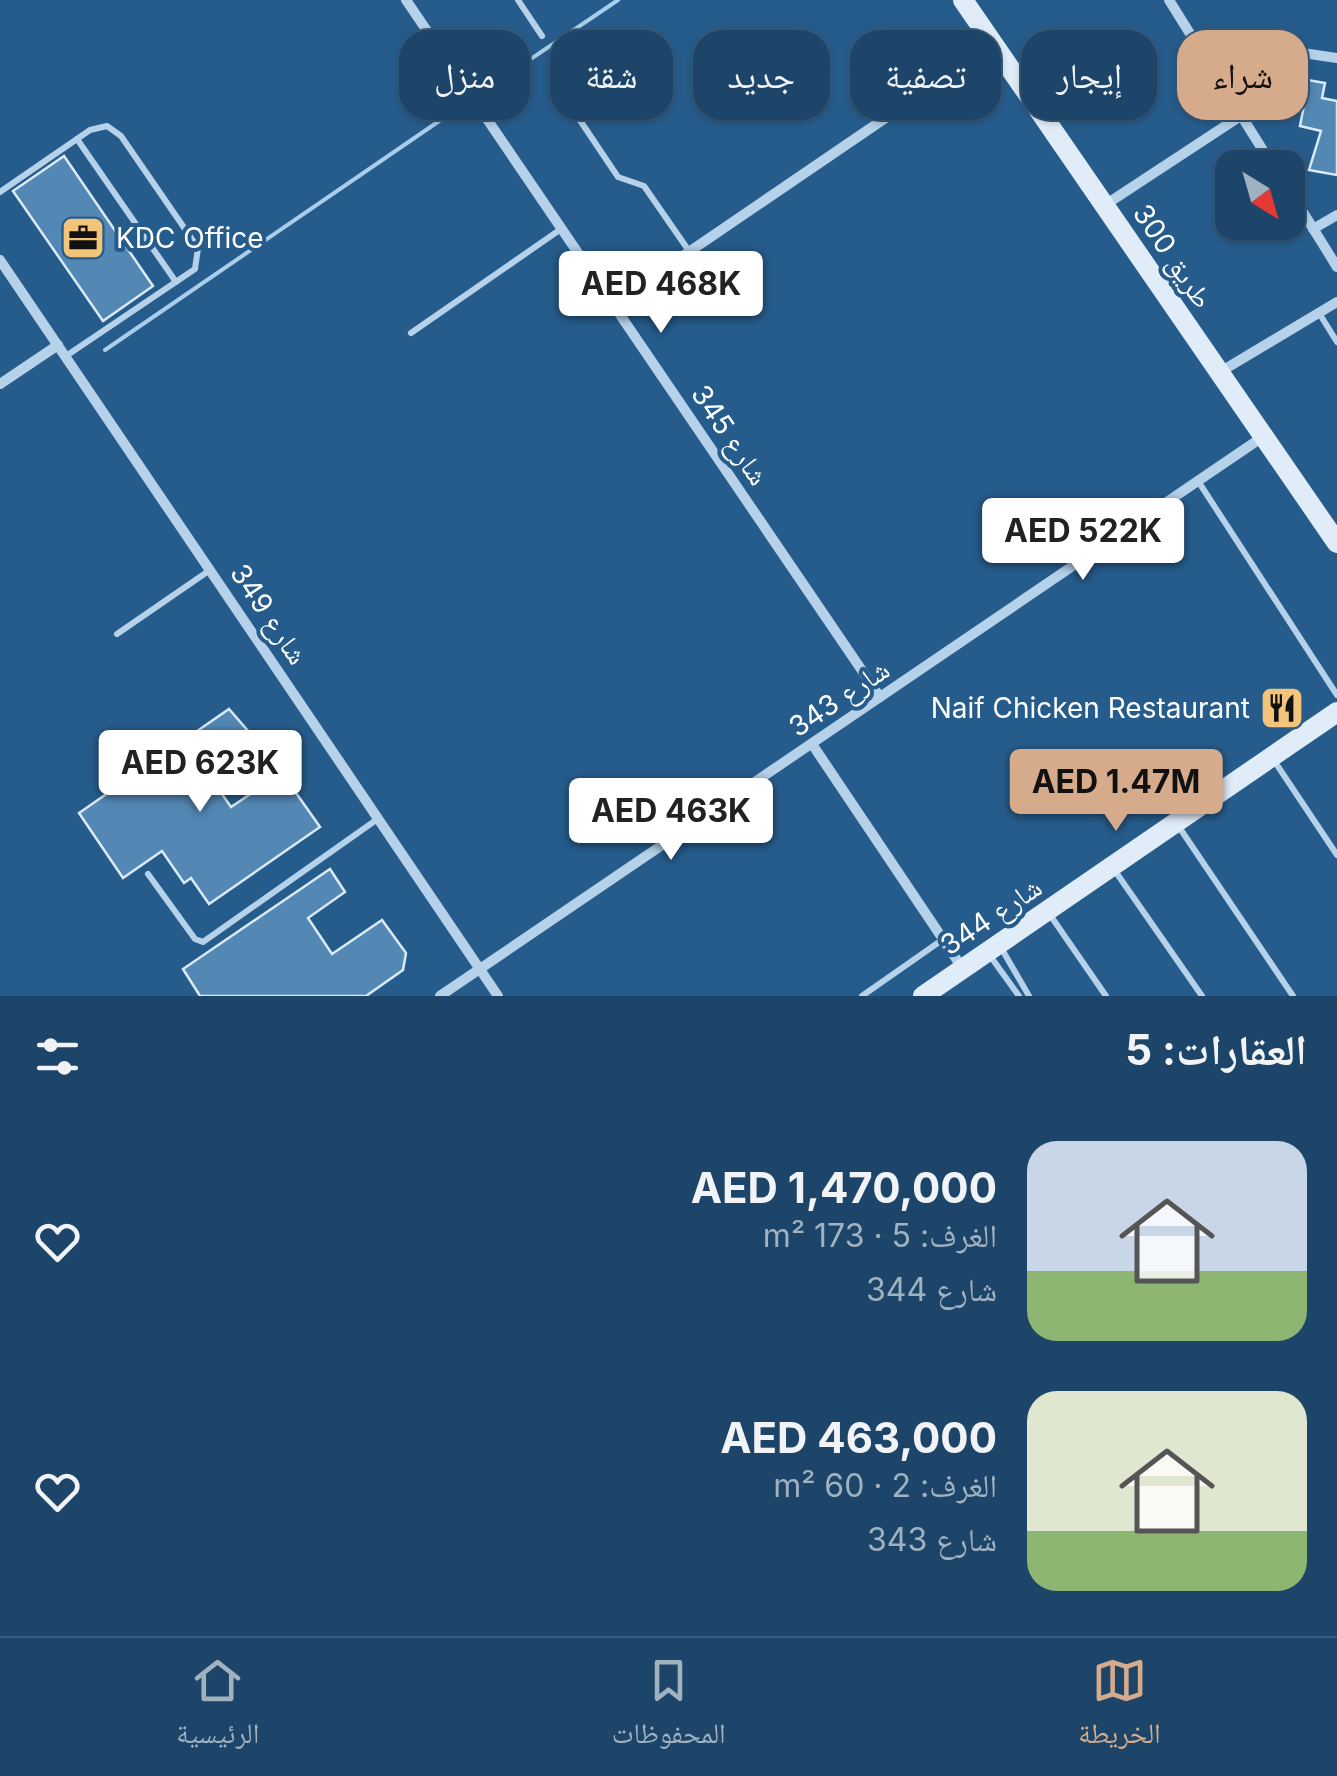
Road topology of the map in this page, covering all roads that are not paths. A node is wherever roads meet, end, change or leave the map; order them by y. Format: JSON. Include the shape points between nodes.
{"nodes":[{"id":1,"x":422,"y":0,"type":"edge"},
{"id":2,"x":518,"y":0,"type":"edge"},
{"id":3,"x":964,"y":0,"type":"edge"},
{"id":4,"x":1169,"y":0,"type":"edge"},
{"id":5,"x":408,"y":4,"type":"edge"},
{"id":6,"x":984,"y":30,"type":"edge"},
{"id":7,"x":1189,"y":30,"type":"edge"},
{"id":8,"x":542,"y":36,"type":"dead end"},
{"id":9,"x":1001,"y":54,"type":"edge"},
{"id":10,"x":1308,"y":54,"type":"edge"},
{"id":11,"x":1337,"y":58,"type":"edge"},
{"id":12,"x":580,"y":120,"type":"edge"},
{"id":13,"x":883,"y":120,"type":"edge"},
{"id":14,"x":1234,"y":120,"type":"edge"},
{"id":15,"x":1245,"y":120,"type":"edge"},
{"id":16,"x":77,"y":139,"type":"junction"},
{"id":17,"x":1263,"y":150,"type":"edge"},
{"id":18,"x":0,"y":192,"type":"edge"},
{"id":19,"x":1105,"y":204,"type":"junction"},
{"id":20,"x":1337,"y":215,"type":"edge"},
{"id":21,"x":1305,"y":216,"type":"edge"},
{"id":22,"x":562,"y":228,"type":"junction"},
{"id":23,"x":1313,"y":229,"type":"junction"},
{"id":24,"x":690,"y":252,"type":"junction"},
{"id":25,"x":0,"y":260,"type":"edge"},
{"id":26,"x":1337,"y":268,"type":"edge"},
{"id":27,"x":176,"y":282,"type":"junction"},
{"id":28,"x":1337,"y":302,"type":"edge"},
{"id":29,"x":614,"y":303,"type":"junction"},
{"id":30,"x":1319,"y":313,"type":"junction"},
{"id":31,"x":411,"y":333,"type":"dead end"},
{"id":32,"x":1337,"y":342,"type":"edge"},
{"id":33,"x":58,"y":345,"type":"junction"},
{"id":34,"x":66,"y":356,"type":"junction"},
{"id":35,"x":1220,"y":372,"type":"junction"},
{"id":36,"x":0,"y":384,"type":"edge"},
{"id":37,"x":1264,"y":436,"type":"junction"},
{"id":38,"x":1198,"y":481,"type":"junction"},
{"id":39,"x":1337,"y":543,"type":"edge"},
{"id":40,"x":212,"y":570,"type":"junction"},
{"id":41,"x":117,"y":634,"type":"dead end"},
{"id":42,"x":1337,"y":695,"type":"edge"},
{"id":43,"x":880,"y":698,"type":"junction"},
{"id":44,"x":1337,"y":712,"type":"edge"},
{"id":45,"x":812,"y":744,"type":"junction"},
{"id":46,"x":1272,"y":758,"type":"junction"},
{"id":47,"x":380,"y":817,"type":"junction"},
{"id":48,"x":1176,"y":823,"type":"junction"},
{"id":49,"x":1337,"y":855,"type":"edge"},
{"id":50,"x":1112,"y":867,"type":"junction"},
{"id":51,"x":148,"y":874,"type":"dead end"},
{"id":52,"x":1047,"y":911,"type":"junction"},
{"id":53,"x":943,"y":939,"type":"junction"},
{"id":54,"x":993,"y":948,"type":"junction"},
{"id":55,"x":481,"y":968,"type":"junction"},
{"id":56,"x":963,"y":969,"type":"junction"},
{"id":57,"x":440,"y":996,"type":"edge"},
{"id":58,"x":498,"y":996,"type":"edge"},
{"id":59,"x":862,"y":996,"type":"edge"},
{"id":60,"x":923,"y":996,"type":"edge"},
{"id":61,"x":1018,"y":996,"type":"edge"},
{"id":62,"x":1029,"y":996,"type":"edge"},
{"id":63,"x":1106,"y":996,"type":"edge"},
{"id":64,"x":1202,"y":996,"type":"edge"},
{"id":65,"x":1292,"y":996,"type":"edge"}],
"edges":[{"from":1,"to":5,"type":"lane"},
{"from":2,"to":8,"type":"lane"},
{"from":3,"to":6,"type":"main road","name":"طريق 300"},
{"from":4,"to":7,"type":"street"},
{"from":5,"to":22,"type":"street","name":"شارع 345"},
{"from":9,"to":19,"type":"main road","name":"طريق 300"},
{"from":10,"to":11,"type":"street"},
{"from":12,"to":24,"type":"lane","via":[[618,177],[644,186]]},
{"from":13,"to":24,"type":"street"},
{"from":14,"to":19,"type":"street"},
{"from":15,"to":17,"type":"street"},
{"from":16,"to":18,"type":"lane"},
{"from":16,"to":27,"type":"lane"},
{"from":16,"to":27,"type":"lane","via":[[101,125],[117,131],[196,244],[198,266]]},
{"from":19,"to":35,"type":"main road","name":"طريق 300"},
{"from":20,"to":23,"type":"street"},
{"from":21,"to":23,"type":"street"},
{"from":22,"to":29,"type":"street","name":"شارع 345"},
{"from":22,"to":31,"type":"lane"},
{"from":23,"to":26,"type":"street"},
{"from":24,"to":29,"type":"street"},
{"from":25,"to":33,"type":"street","name":"شارع 349"},
{"from":27,"to":34,"type":"lane"},
{"from":28,"to":30,"type":"street"},
{"from":29,"to":43,"type":"street","name":"شارع 345"},
{"from":30,"to":32,"type":"lane"},
{"from":30,"to":35,"type":"street"},
{"from":33,"to":34,"type":"street","name":"شارع 349"},
{"from":33,"to":36,"type":"street"},
{"from":34,"to":40,"type":"street","name":"شارع 349"},
{"from":35,"to":37,"type":"main road","name":"طريق 300"},
{"from":37,"to":38,"type":"street","name":"شارع 343"},
{"from":37,"to":39,"type":"main road","name":"طريق 300"},
{"from":38,"to":42,"type":"lane"},
{"from":38,"to":43,"type":"street","name":"شارع 343"},
{"from":40,"to":41,"type":"lane"},
{"from":40,"to":47,"type":"street","name":"شارع 349"},
{"from":43,"to":45,"type":"street","name":"شارع 343"},
{"from":44,"to":46,"type":"main road","name":"شارع 344"},
{"from":45,"to":53,"type":"street"},
{"from":45,"to":55,"type":"street","name":"شارع 343"},
{"from":46,"to":48,"type":"main road","name":"شارع 344"},
{"from":46,"to":49,"type":"lane"},
{"from":47,"to":51,"type":"lane","via":[[203,942]]},
{"from":47,"to":55,"type":"street","name":"شارع 349"},
{"from":48,"to":50,"type":"main road","name":"شارع 344"},
{"from":48,"to":65,"type":"lane"},
{"from":50,"to":52,"type":"main road","name":"شارع 344"},
{"from":50,"to":64,"type":"lane"},
{"from":52,"to":54,"type":"main road","name":"شارع 344"},
{"from":52,"to":63,"type":"lane"},
{"from":53,"to":56,"type":"street"},
{"from":53,"to":59,"type":"lane"},
{"from":54,"to":56,"type":"main road","name":"شارع 344"},
{"from":54,"to":61,"type":"lane"},
{"from":54,"to":62,"type":"lane"},
{"from":55,"to":57,"type":"street","name":"شارع 343"},
{"from":55,"to":58,"type":"street","name":"شارع 349"},
{"from":56,"to":60,"type":"main road","name":"شارع 344"}]}
